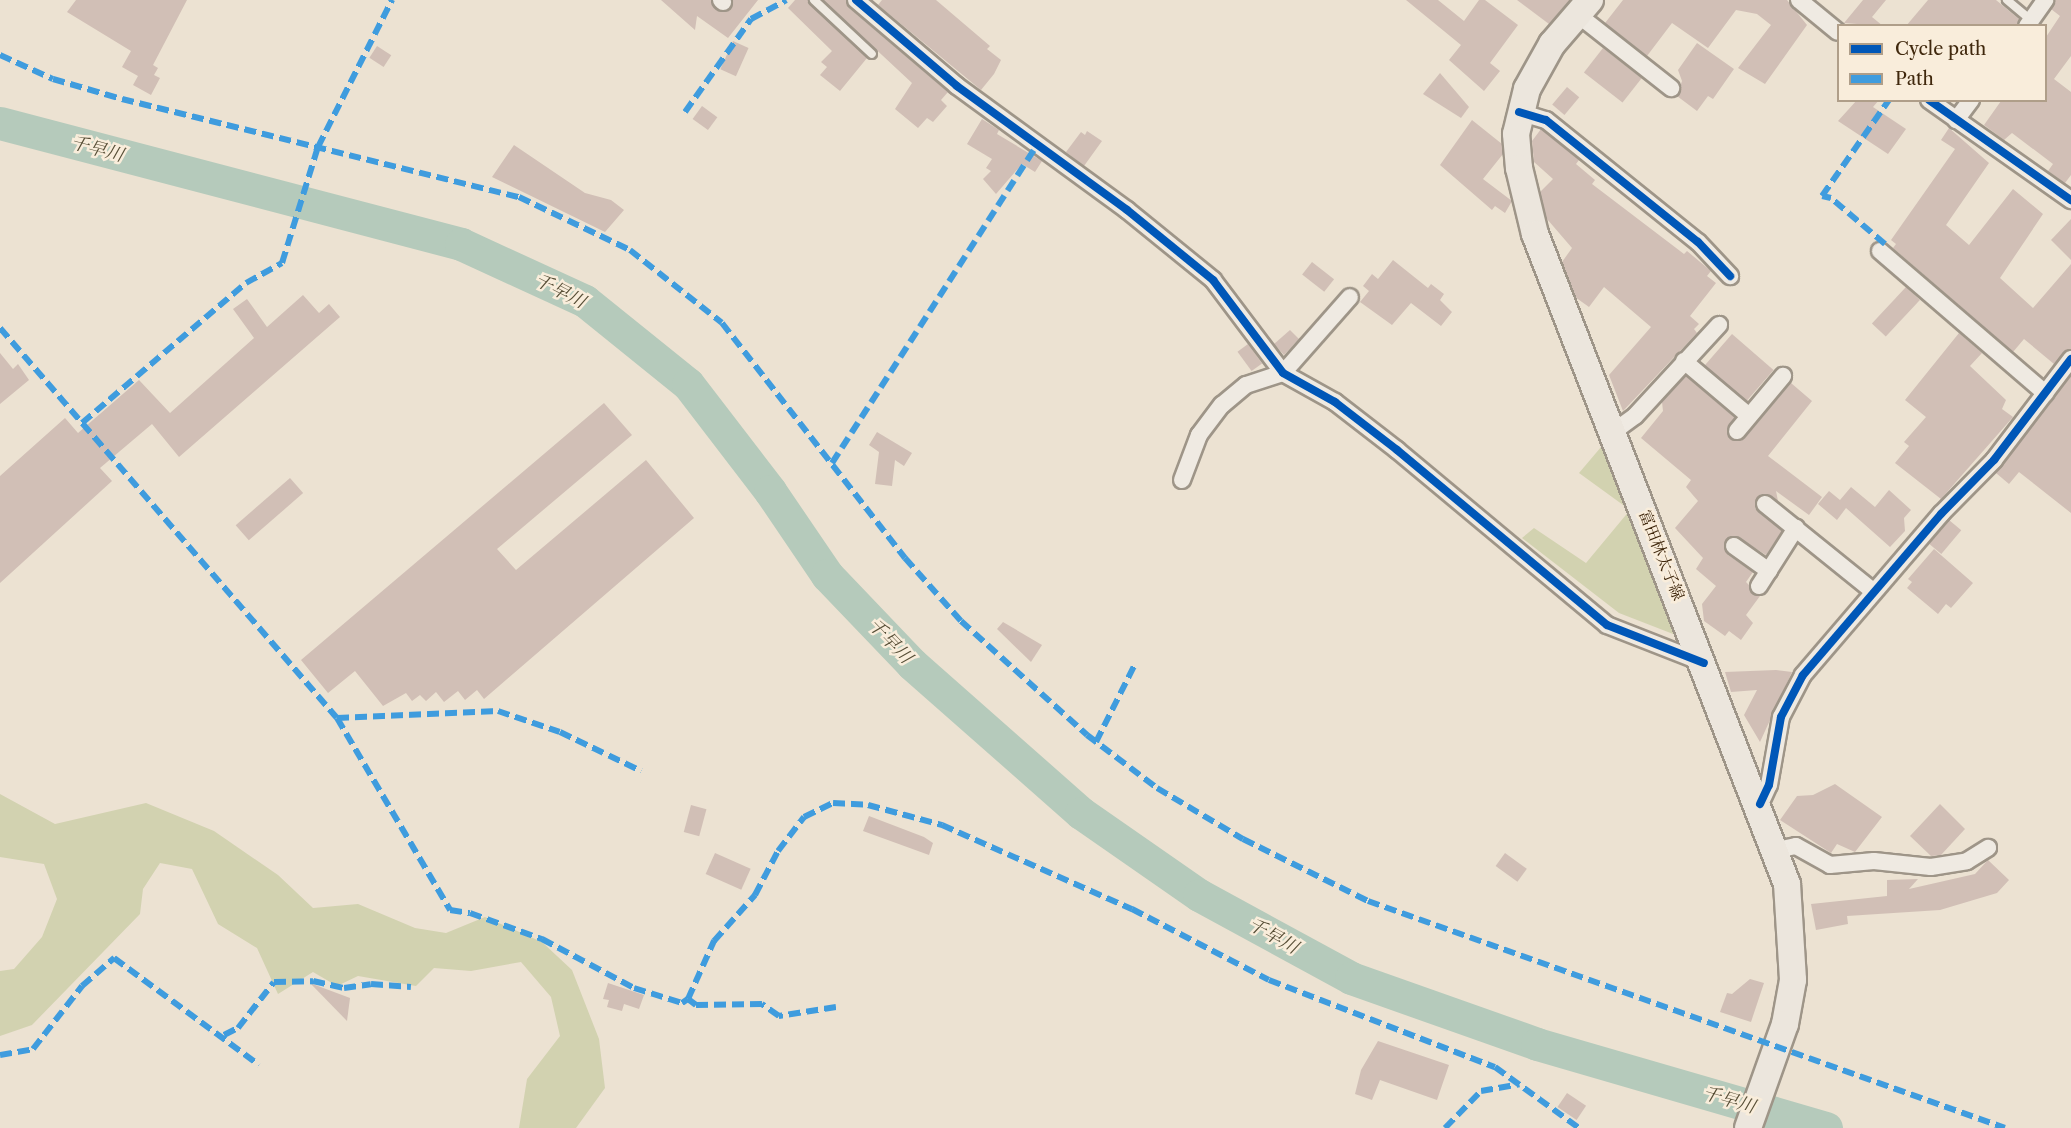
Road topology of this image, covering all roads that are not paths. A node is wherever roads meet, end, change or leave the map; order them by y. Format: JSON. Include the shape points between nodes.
{"nodes":[{"id":1,"x":814,"y":0,"type":"edge"},
{"id":2,"x":856,"y":0,"type":"edge"},
{"id":3,"x":1798,"y":0,"type":"edge"},
{"id":4,"x":2007,"y":0,"type":"edge"},
{"id":5,"x":2045,"y":0,"type":"edge"},
{"id":6,"x":1583,"y":7,"type":"edge"},
{"id":7,"x":2029,"y":23,"type":"edge"},
{"id":8,"x":1837,"y":30,"type":"edge"},
{"id":9,"x":872,"y":54,"type":"dead end"},
{"id":10,"x":1671,"y":88,"type":"dead end"},
{"id":11,"x":1932,"y":102,"type":"edge"},
{"id":12,"x":1970,"y":102,"type":"edge"},
{"id":13,"x":1520,"y":112,"type":"junction"},
{"id":14,"x":1956,"y":120,"type":"junction"},
{"id":15,"x":2069,"y":195,"type":"edge"},
{"id":16,"x":1881,"y":252,"type":"dead end"},
{"id":17,"x":1730,"y":276,"type":"dead end"},
{"id":18,"x":1350,"y":297,"type":"dead end"},
{"id":19,"x":1719,"y":325,"type":"dead end"},
{"id":20,"x":2071,"y":358,"type":"edge"},
{"id":21,"x":1684,"y":361,"type":"junction"},
{"id":22,"x":1283,"y":373,"type":"junction"},
{"id":23,"x":1783,"y":376,"type":"dead end"},
{"id":24,"x":2045,"y":393,"type":"junction"},
{"id":25,"x":1749,"y":416,"type":"junction"},
{"id":26,"x":1737,"y":431,"type":"dead end"},
{"id":27,"x":1613,"y":432,"type":"junction"},
{"id":28,"x":1182,"y":480,"type":"dead end"},
{"id":29,"x":1765,"y":504,"type":"dead end"},
{"id":30,"x":1796,"y":528,"type":"junction"},
{"id":31,"x":1734,"y":546,"type":"dead end"},
{"id":32,"x":1768,"y":571,"type":"junction"},
{"id":33,"x":1759,"y":585,"type":"dead end"},
{"id":34,"x":1873,"y":591,"type":"junction"},
{"id":35,"x":1704,"y":663,"type":"junction"},
{"id":36,"x":1760,"y":804,"type":"junction"},
{"id":37,"x":1988,"y":848,"type":"dead end"},
{"id":38,"x":1777,"y":850,"type":"junction"},
{"id":39,"x":1748,"y":1128,"type":"edge"}],
"edges":[{"from":1,"to":9,"type":"lane"},
{"from":2,"to":22,"type":"street","via":[[957,86],[1134,215],[1213,280]]},
{"from":3,"to":8,"type":"street"},
{"from":4,"to":7,"type":"lane"},
{"from":5,"to":7,"type":"street"},
{"from":6,"to":10,"type":"street"},
{"from":6,"to":13,"type":"main road","name":"富田林太子線","via":[[1542,58]]},
{"from":11,"to":14,"type":"street"},
{"from":12,"to":14,"type":"street"},
{"from":13,"to":17,"type":"street","via":[[1546,120],[1698,242]]},
{"from":13,"to":27,"type":"main road","name":"富田林太子線","via":[[1517,153],[1528,211]]},
{"from":14,"to":15,"type":"street"},
{"from":16,"to":24,"type":"street"},
{"from":18,"to":22,"type":"street"},
{"from":19,"to":21,"type":"street"},
{"from":20,"to":24,"type":"street"},
{"from":21,"to":25,"type":"street"},
{"from":21,"to":27,"type":"street","via":[[1635,416]]},
{"from":22,"to":28,"type":"street","via":[[1246,385],[1222,405],[1199,435]]},
{"from":22,"to":35,"type":"street","via":[[1335,402],[1398,450],[1607,625]]},
{"from":23,"to":25,"type":"street"},
{"from":24,"to":34,"type":"street","via":[[1994,460]]},
{"from":25,"to":26,"type":"street"},
{"from":27,"to":35,"type":"main road","name":"富田林太子線"},
{"from":29,"to":30,"type":"street"},
{"from":30,"to":32,"type":"street"},
{"from":30,"to":34,"type":"street"},
{"from":31,"to":32,"type":"street"},
{"from":32,"to":33,"type":"street"},
{"from":34,"to":36,"type":"street","via":[[1803,675],[1781,717],[1768,785]]},
{"from":35,"to":36,"type":"main road","name":"富田林太子線"},
{"from":36,"to":38,"type":"main road","name":"富田林太子線"},
{"from":37,"to":38,"type":"street","via":[[1967,861],[1931,867],[1874,861],[1830,865],[1796,846]]},
{"from":38,"to":39,"type":"main road","name":"富田林太子線","via":[[1791,907],[1794,963],[1785,1024]]}]}
